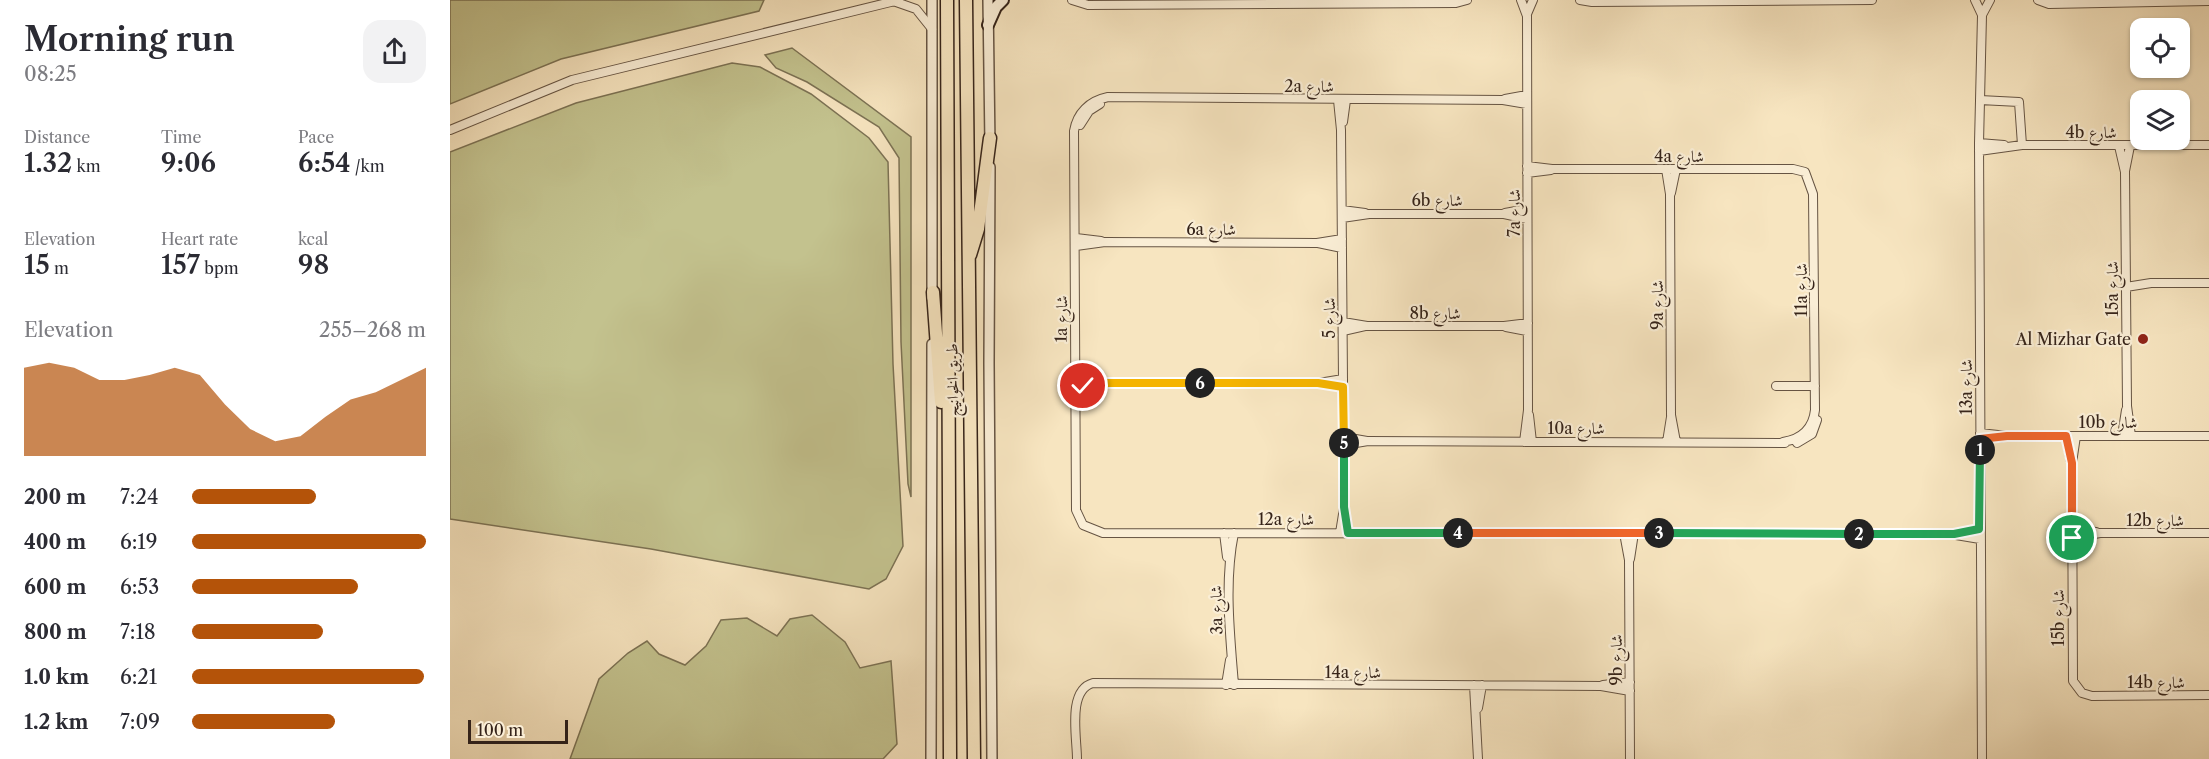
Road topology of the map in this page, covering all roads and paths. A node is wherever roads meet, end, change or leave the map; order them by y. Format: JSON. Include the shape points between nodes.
{"nodes":[{"id":1,"x":932,"y":0,"type":"edge"},
{"id":2,"x":946,"y":0,"type":"edge"},
{"id":3,"x":966,"y":0,"type":"edge"},
{"id":4,"x":988,"y":0,"type":"edge"},
{"id":5,"x":1003,"y":0,"type":"edge"},
{"id":6,"x":1072,"y":0,"type":"edge"},
{"id":7,"x":1467,"y":0,"type":"edge"},
{"id":8,"x":1521,"y":0,"type":"edge"},
{"id":9,"x":1533,"y":0,"type":"edge"},
{"id":10,"x":1580,"y":0,"type":"edge"},
{"id":11,"x":1872,"y":0,"type":"edge"},
{"id":12,"x":1975,"y":0,"type":"edge"},
{"id":13,"x":1990,"y":0,"type":"edge"},
{"id":14,"x":2038,"y":0,"type":"edge"},
{"id":15,"x":897,"y":1,"type":"edge"},
{"id":16,"x":2209,"y":1,"type":"edge"},
{"id":17,"x":1982,"y":15,"type":"junction"},
{"id":18,"x":1527,"y":16,"type":"junction"},
{"id":19,"x":988,"y":25,"type":"junction"},
{"id":20,"x":932,"y":30,"type":"junction"},
{"id":21,"x":1527,"y":95,"type":"junction"},
{"id":22,"x":1342,"y":100,"type":"junction"},
{"id":23,"x":1503,"y":100,"type":"junction"},
{"id":24,"x":1980,"y":100,"type":"junction"},
{"id":25,"x":1527,"y":104,"type":"junction"},
{"id":26,"x":1084,"y":114,"type":"joint"},
{"id":27,"x":450,"y":130,"type":"edge"},
{"id":28,"x":990,"y":138,"type":"junction"},
{"id":29,"x":2022,"y":145,"type":"junction"},
{"id":30,"x":2190,"y":145,"type":"edge"},
{"id":31,"x":2209,"y":145,"type":"edge"},
{"id":32,"x":2119,"y":146,"type":"junction"},
{"id":33,"x":2130,"y":146,"type":"joint"},
{"id":34,"x":1979,"y":147,"type":"junction"},
{"id":35,"x":1666,"y":169,"type":"junction"},
{"id":36,"x":1676,"y":169,"type":"junction"},
{"id":37,"x":1527,"y":170,"type":"junction"},
{"id":38,"x":1805,"y":172,"type":"joint"},
{"id":39,"x":2125,"y":172,"type":"junction"},
{"id":40,"x":1670,"y":194,"type":"junction"},
{"id":41,"x":1527,"y":209,"type":"junction"},
{"id":42,"x":1342,"y":214,"type":"junction"},
{"id":43,"x":1504,"y":214,"type":"junction"},
{"id":44,"x":1527,"y":219,"type":"junction"},
{"id":45,"x":1076,"y":242,"type":"junction"},
{"id":46,"x":1342,"y":243,"type":"junction"},
{"id":47,"x":967,"y":262,"type":"junction"},
{"id":48,"x":2126,"y":283,"type":"junction"},
{"id":49,"x":2209,"y":283,"type":"edge"},
{"id":50,"x":933,"y":292,"type":"junction"},
{"id":51,"x":1343,"y":326,"type":"junction"},
{"id":52,"x":1527,"y":327,"type":"junction"},
{"id":53,"x":1074,"y":383,"type":"junction"},
{"id":54,"x":1343,"y":383,"type":"junction"},
{"id":55,"x":1776,"y":386,"type":"dead end"},
{"id":56,"x":1815,"y":386,"type":"junction"},
{"id":57,"x":1671,"y":415,"type":"junction"},
{"id":58,"x":1980,"y":436,"type":"junction"},
{"id":59,"x":2066,"y":436,"type":"junction"},
{"id":60,"x":2076,"y":436,"type":"junction"},
{"id":61,"x":2127,"y":436,"type":"junction"},
{"id":62,"x":2209,"y":436,"type":"edge"},
{"id":63,"x":1805,"y":437,"type":"joint"},
{"id":64,"x":1344,"y":441,"type":"junction"},
{"id":65,"x":1528,"y":442,"type":"junction"},
{"id":66,"x":1667,"y":442,"type":"junction"},
{"id":67,"x":1676,"y":442,"type":"junction"},
{"id":68,"x":948,"y":463,"type":"junction"},
{"id":69,"x":2072,"y":463,"type":"junction"},
{"id":70,"x":1088,"y":528,"type":"joint"},
{"id":71,"x":1979,"y":529,"type":"junction"},
{"id":72,"x":2072,"y":529,"type":"junction"},
{"id":73,"x":1624,"y":532,"type":"junction"},
{"id":74,"x":1634,"y":532,"type":"junction"},
{"id":75,"x":1224,"y":533,"type":"junction"},
{"id":76,"x":1234,"y":533,"type":"junction"},
{"id":77,"x":1344,"y":533,"type":"junction"},
{"id":78,"x":2100,"y":533,"type":"junction"},
{"id":79,"x":2209,"y":533,"type":"edge"},
{"id":80,"x":1954,"y":534,"type":"junction"},
{"id":81,"x":2072,"y":538,"type":"junction"},
{"id":82,"x":1980,"y":539,"type":"junction"},
{"id":83,"x":1629,"y":560,"type":"junction"},
{"id":84,"x":1228,"y":561,"type":"junction"},
{"id":85,"x":1230,"y":685,"type":"junction"},
{"id":86,"x":1478,"y":685,"type":"junction"},
{"id":87,"x":1630,"y":686,"type":"junction"},
{"id":88,"x":2080,"y":688,"type":"joint"},
{"id":89,"x":2209,"y":695,"type":"edge"},
{"id":90,"x":931,"y":759,"type":"edge"},
{"id":91,"x":950,"y":759,"type":"edge"},
{"id":92,"x":974,"y":759,"type":"edge"},
{"id":93,"x":992,"y":759,"type":"edge"},
{"id":94,"x":1077,"y":759,"type":"edge"},
{"id":95,"x":1478,"y":759,"type":"edge"},
{"id":96,"x":1630,"y":759,"type":"edge"},
{"id":97,"x":1982,"y":759,"type":"edge"}],
"edges":[{"from":1,"to":20,"type":"street"},
{"from":2,"to":68,"type":"highway","name":"طريق الخوانيج"},
{"from":3,"to":47,"type":"highway","name":"طريق الخوانيج"},
{"from":4,"to":19,"type":"street"},
{"from":5,"to":19,"type":"main road"},
{"from":6,"to":7,"type":"street","via":[[1088,5]]},
{"from":8,"to":18,"type":"street","name":"7a شارع"},
{"from":9,"to":18,"type":"street","name":"7a شارع"},
{"from":10,"to":11,"type":"street"},
{"from":12,"to":17,"type":"street","name":"13a شارع"},
{"from":13,"to":17,"type":"street","name":"13a شارع"},
{"from":14,"to":16,"type":"street","via":[[2049,4]]},
{"from":15,"to":20,"type":"street","via":[[916,9]]},
{"from":15,"to":27,"type":"street","via":[[572,80]]},
{"from":17,"to":24,"type":"street","name":"13a شارع"},
{"from":18,"to":21,"type":"street","name":"7a شارع"},
{"from":19,"to":28,"type":"street"},
{"from":20,"to":50,"type":"street"},
{"from":21,"to":23,"type":"street","name":"2a شارع"},
{"from":21,"to":25,"type":"street","name":"7a شارع"},
{"from":22,"to":23,"type":"street","name":"2a شارع"},
{"from":22,"to":26,"type":"street","name":"2a شارع","via":[[1115,98],[1095,101]]},
{"from":22,"to":42,"type":"street","name":"شارع 5"},
{"from":23,"to":25,"type":"street","name":"2a شارع"},
{"from":24,"to":29,"type":"street","via":[[2019,102]]},
{"from":24,"to":34,"type":"street","name":"13a شارع"},
{"from":25,"to":37,"type":"street","name":"7a شارع"},
{"from":26,"to":45,"type":"street","name":"1a شارع","via":[[1075,125]]},
{"from":28,"to":47,"type":"highway","via":[[978,229]]},
{"from":28,"to":93,"type":"street"},
{"from":29,"to":32,"type":"street","name":"4b شارع"},
{"from":29,"to":34,"type":"street","name":"4b شارع"},
{"from":30,"to":31,"type":"street","name":"4b شارع"},
{"from":32,"to":33,"type":"street","name":"4b شارع"},
{"from":32,"to":39,"type":"street","name":"15a شارع"},
{"from":33,"to":39,"type":"street","name":"15a شارع"},
{"from":34,"to":58,"type":"street","name":"13a شارع"},
{"from":35,"to":36,"type":"street","name":"4a شارع"},
{"from":35,"to":37,"type":"street","name":"4a شارع"},
{"from":35,"to":40,"type":"street","name":"9a شارع"},
{"from":36,"to":38,"type":"street","name":"4a شارع"},
{"from":36,"to":40,"type":"street","name":"9a شارع"},
{"from":37,"to":41,"type":"street","name":"7a شارع"},
{"from":38,"to":56,"type":"street","name":"11a شارع","via":[[1813,194]]},
{"from":39,"to":48,"type":"street","name":"15a شارع"},
{"from":40,"to":57,"type":"street","name":"9a شارع"},
{"from":41,"to":43,"type":"street","name":"6b شارع"},
{"from":41,"to":44,"type":"street","name":"7a شارع"},
{"from":42,"to":43,"type":"street","name":"6b شارع"},
{"from":42,"to":46,"type":"street","name":"شارع 5"},
{"from":43,"to":44,"type":"street","name":"6b شارع"},
{"from":44,"to":52,"type":"street","name":"7a شارع"},
{"from":45,"to":46,"type":"street","name":"6a شارع"},
{"from":45,"to":53,"type":"street","name":"1a شارع"},
{"from":46,"to":51,"type":"street","name":"شارع 5"},
{"from":47,"to":92,"type":"highway","name":"طريق الخوانيج"},
{"from":48,"to":49,"type":"street"},
{"from":48,"to":61,"type":"street","name":"15a شارع"},
{"from":50,"to":68,"type":"highway"},
{"from":50,"to":90,"type":"street"},
{"from":51,"to":52,"type":"street","name":"8b شارع"},
{"from":51,"to":54,"type":"street","name":"شارع 5"},
{"from":52,"to":65,"type":"street","name":"7a شارع"},
{"from":53,"to":54,"type":"street"},
{"from":53,"to":70,"type":"street","name":"1a شارع","via":[[1076,510],[1079,521]]},
{"from":54,"to":64,"type":"street","name":"شارع 5"},
{"from":55,"to":56,"type":"street"},
{"from":56,"to":63,"type":"street","name":"11a شارع","via":[[1815,410]]},
{"from":57,"to":66,"type":"street","name":"9a شارع"},
{"from":57,"to":67,"type":"street","name":"9a شارع"},
{"from":58,"to":59,"type":"street","name":"10b شارع"},
{"from":58,"to":71,"type":"street","name":"13a شارع"},
{"from":59,"to":60,"type":"street","name":"10b شارع"},
{"from":59,"to":69,"type":"street","name":"15b شارع"},
{"from":60,"to":61,"type":"street","name":"10b شارع"},
{"from":60,"to":69,"type":"street","name":"15b شارع"},
{"from":61,"to":62,"type":"street","name":"10b شارع"},
{"from":63,"to":67,"type":"street","name":"10a شارع","via":[[1783,442]]},
{"from":64,"to":65,"type":"street","name":"10a شارع"},
{"from":64,"to":77,"type":"street","name":"شارع 5"},
{"from":65,"to":66,"type":"street","name":"10a شارع"},
{"from":66,"to":67,"type":"street","name":"10a شارع"},
{"from":68,"to":91,"type":"highway","name":"طريق الخوانيج"},
{"from":69,"to":72,"type":"street","name":"15b شارع"},
{"from":70,"to":75,"type":"street","name":"12a شارع","via":[[1102,533]]},
{"from":71,"to":80,"type":"street","name":"12a شارع"},
{"from":71,"to":82,"type":"street","name":"13a شارع"},
{"from":72,"to":78,"type":"street","name":"12b شارع"},
{"from":72,"to":81,"type":"street","name":"15b شارع"},
{"from":73,"to":74,"type":"street","name":"12a شارع"},
{"from":73,"to":77,"type":"street","name":"12a شارع"},
{"from":73,"to":83,"type":"street","name":"9b شارع"},
{"from":74,"to":80,"type":"street","name":"12a شارع"},
{"from":74,"to":83,"type":"street","name":"9b شارع"},
{"from":75,"to":76,"type":"street","name":"12a شارع"},
{"from":75,"to":84,"type":"street","name":"3a شارع"},
{"from":76,"to":77,"type":"street","name":"12a شارع"},
{"from":76,"to":84,"type":"street","name":"3a شارع"},
{"from":78,"to":79,"type":"street","name":"12b شارع"},
{"from":78,"to":81,"type":"street","name":"12b شارع"},
{"from":80,"to":82,"type":"street","name":"12a شارع"},
{"from":81,"to":88,"type":"street","name":"15b شارع","via":[[2072,666]]},
{"from":82,"to":97,"type":"street","name":"13a شارع"},
{"from":83,"to":87,"type":"street","name":"9b شارع"},
{"from":84,"to":85,"type":"street","name":"3a شارع"},
{"from":85,"to":86,"type":"street","name":"14a شارع"},
{"from":85,"to":94,"type":"street","name":"14a شارع","via":[[1093,683],[1083,691],[1077,709]]},
{"from":86,"to":87,"type":"street","name":"14a شارع"},
{"from":86,"to":95,"type":"street"},
{"from":87,"to":96,"type":"street","name":"9b شارع"},
{"from":88,"to":89,"type":"street","name":"14b شارع","via":[[2092,696]]}]}
